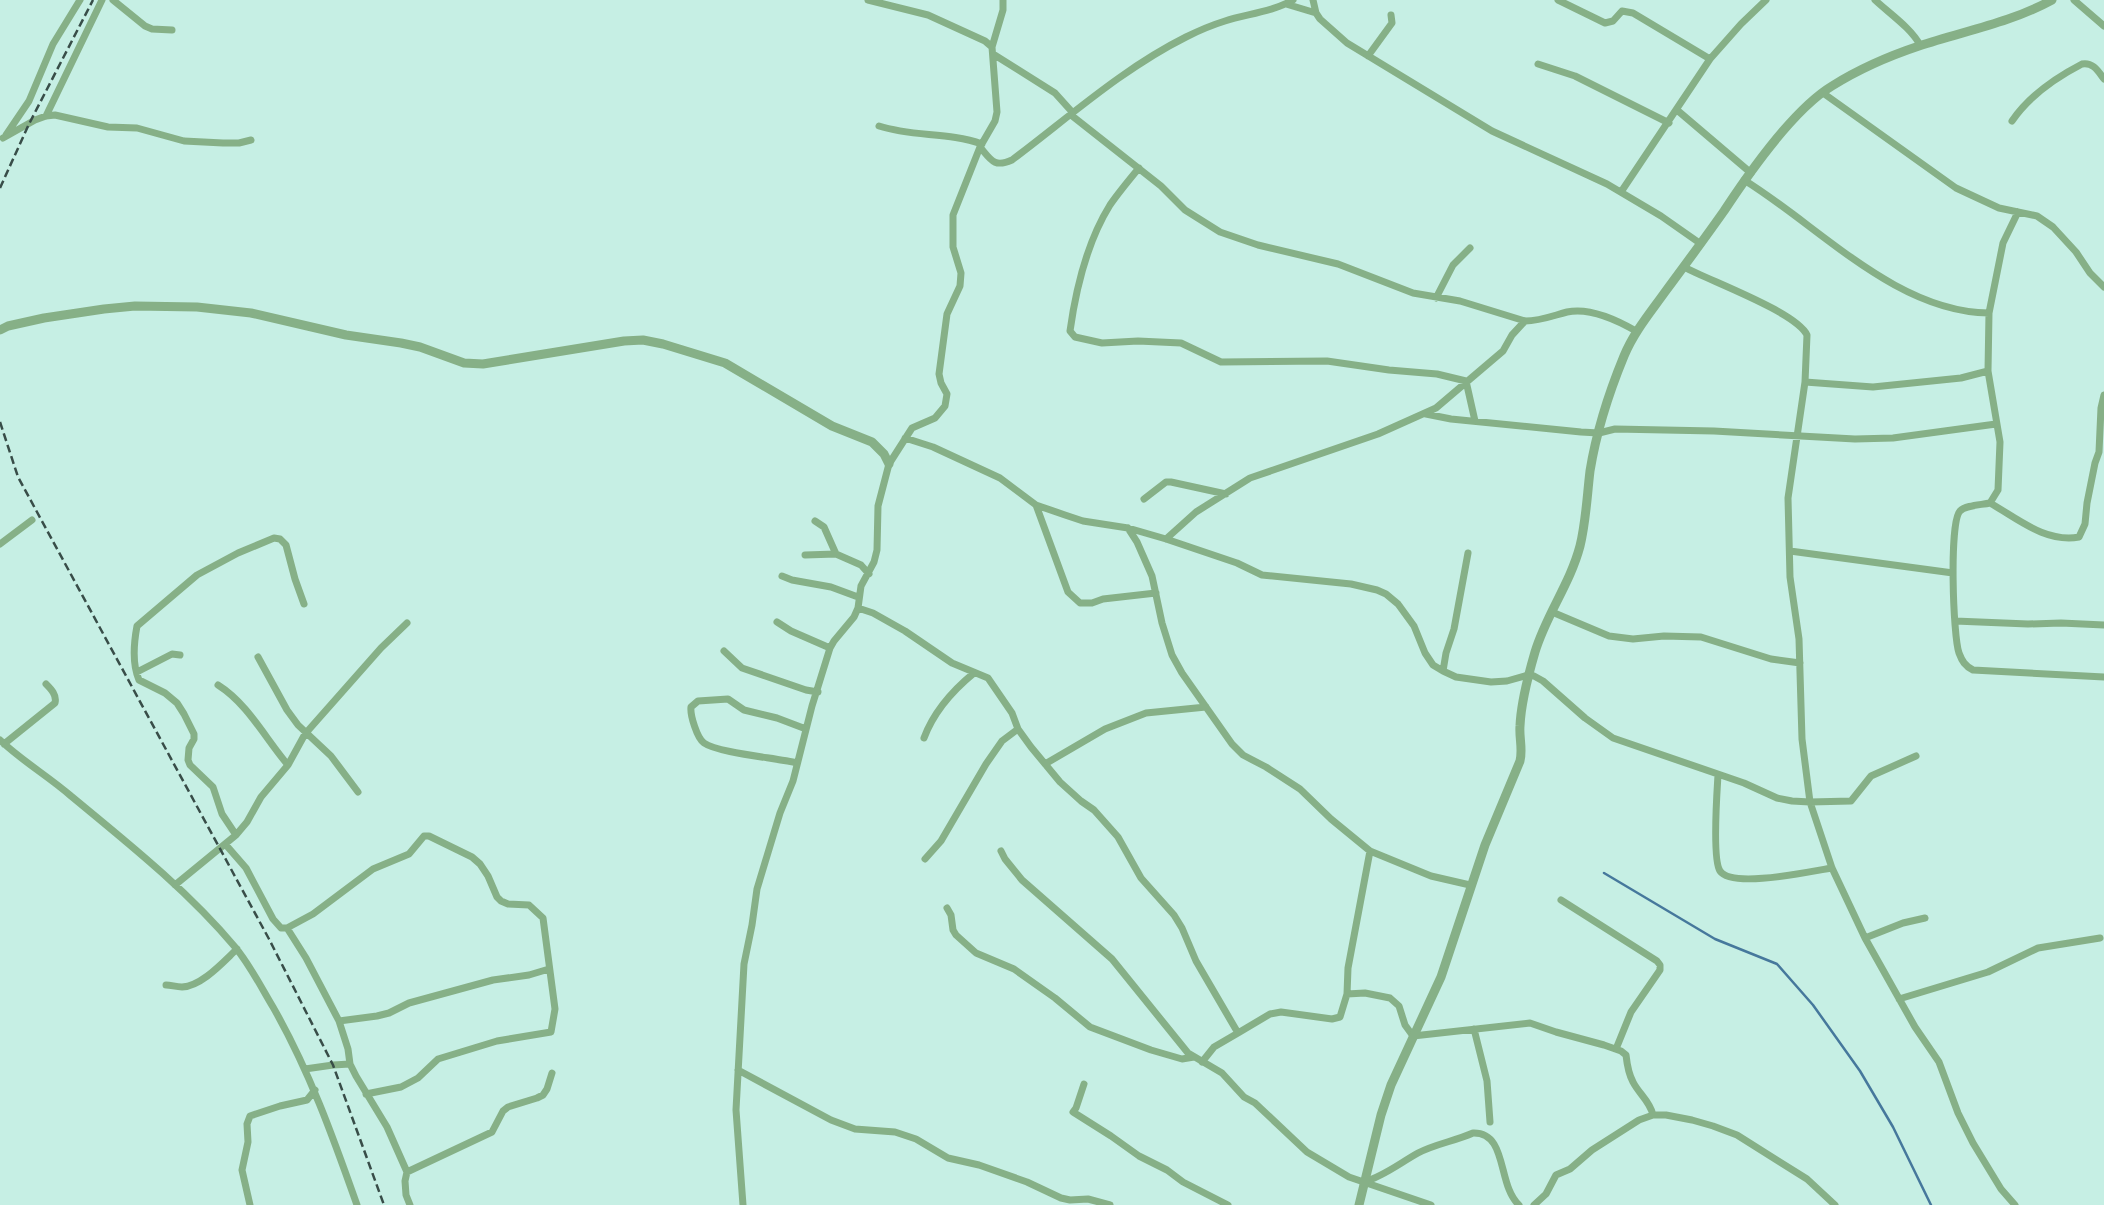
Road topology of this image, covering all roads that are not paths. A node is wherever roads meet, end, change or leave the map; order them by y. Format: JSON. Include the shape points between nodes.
{"nodes":[{"id":1,"x":80,"y":0,"type":"edge"},
{"id":2,"x":102,"y":0,"type":"edge"},
{"id":3,"x":113,"y":0,"type":"edge"},
{"id":4,"x":868,"y":0,"type":"edge"},
{"id":5,"x":1003,"y":0,"type":"edge"},
{"id":6,"x":1294,"y":0,"type":"edge"},
{"id":7,"x":1313,"y":0,"type":"edge"},
{"id":8,"x":1558,"y":0,"type":"edge"},
{"id":9,"x":1766,"y":0,"type":"edge"},
{"id":10,"x":1875,"y":0,"type":"edge"},
{"id":11,"x":2052,"y":0,"type":"edge"},
{"id":12,"x":2074,"y":0,"type":"edge"},
{"id":13,"x":1286,"y":4,"type":"junction"},
{"id":14,"x":1316,"y":13,"type":"junction"},
{"id":15,"x":1391,"y":15,"type":"dead end"},
{"id":16,"x":2104,"y":26,"type":"edge"},
{"id":17,"x":172,"y":30,"type":"dead end"},
{"id":18,"x":1920,"y":46,"type":"junction"},
{"id":19,"x":992,"y":50,"type":"junction"},
{"id":20,"x":1368,"y":56,"type":"junction"},
{"id":21,"x":1710,"y":59,"type":"junction"},
{"id":22,"x":1538,"y":64,"type":"dead end"},
{"id":23,"x":2104,"y":79,"type":"edge"},
{"id":24,"x":1823,"y":92,"type":"junction"},
{"id":25,"x":1677,"y":110,"type":"junction"},
{"id":26,"x":1072,"y":114,"type":"junction"},
{"id":27,"x":46,"y":116,"type":"junction"},
{"id":28,"x":2012,"y":121,"type":"dead end"},
{"id":29,"x":1669,"y":123,"type":"junction"},
{"id":30,"x":879,"y":126,"type":"dead end"},
{"id":31,"x":1,"y":139,"type":"edge"},
{"id":32,"x":251,"y":140,"type":"dead end"},
{"id":33,"x":981,"y":145,"type":"junction"},
{"id":34,"x":1139,"y":168,"type":"junction"},
{"id":35,"x":1751,"y":173,"type":"junction"},
{"id":36,"x":1744,"y":180,"type":"junction"},
{"id":37,"x":1621,"y":192,"type":"junction"},
{"id":38,"x":2018,"y":212,"type":"junction"},
{"id":39,"x":1701,"y":244,"type":"junction"},
{"id":40,"x":1470,"y":248,"type":"dead end"},
{"id":41,"x":1684,"y":267,"type":"junction"},
{"id":42,"x":2104,"y":287,"type":"edge"},
{"id":43,"x":1436,"y":298,"type":"junction"},
{"id":44,"x":1989,"y":313,"type":"junction"},
{"id":45,"x":1525,"y":321,"type":"junction"},
{"id":46,"x":0,"y":330,"type":"edge"},
{"id":47,"x":1636,"y":332,"type":"junction"},
{"id":48,"x":1988,"y":372,"type":"junction"},
{"id":49,"x":1466,"y":381,"type":"junction"},
{"id":50,"x":1805,"y":382,"type":"junction"},
{"id":51,"x":2104,"y":395,"type":"edge"},
{"id":52,"x":1426,"y":414,"type":"junction"},
{"id":53,"x":1475,"y":421,"type":"junction"},
{"id":54,"x":1996,"y":424,"type":"junction"},
{"id":55,"x":1599,"y":433,"type":"junction"},
{"id":56,"x":1797,"y":435,"type":"junction"},
{"id":57,"x":905,"y":438,"type":"junction"},
{"id":58,"x":889,"y":464,"type":"junction"},
{"id":59,"x":1226,"y":494,"type":"junction"},
{"id":60,"x":1144,"y":499,"type":"dead end"},
{"id":61,"x":1990,"y":503,"type":"junction"},
{"id":62,"x":1036,"y":505,"type":"junction"},
{"id":63,"x":32,"y":520,"type":"dead end"},
{"id":64,"x":815,"y":521,"type":"dead end"},
{"id":65,"x":1128,"y":528,"type":"junction"},
{"id":66,"x":1166,"y":539,"type":"junction"},
{"id":67,"x":0,"y":544,"type":"edge"},
{"id":68,"x":1790,"y":551,"type":"junction"},
{"id":69,"x":1468,"y":553,"type":"dead end"},
{"id":70,"x":836,"y":554,"type":"junction"},
{"id":71,"x":805,"y":555,"type":"dead end"},
{"id":72,"x":1953,"y":573,"type":"junction"},
{"id":73,"x":869,"y":574,"type":"junction"},
{"id":74,"x":782,"y":576,"type":"dead end"},
{"id":75,"x":1156,"y":593,"type":"junction"},
{"id":76,"x":858,"y":597,"type":"junction"},
{"id":77,"x":304,"y":604,"type":"dead end"},
{"id":78,"x":858,"y":608,"type":"junction"},
{"id":79,"x":1552,"y":612,"type":"junction"},
{"id":80,"x":777,"y":622,"type":"dead end"},
{"id":81,"x":1955,"y":622,"type":"junction"},
{"id":82,"x":406,"y":623,"type":"dead end"},
{"id":83,"x":2104,"y":625,"type":"edge"},
{"id":84,"x":830,"y":648,"type":"junction"},
{"id":85,"x":724,"y":652,"type":"dead end"},
{"id":86,"x":180,"y":655,"type":"dead end"},
{"id":87,"x":258,"y":657,"type":"dead end"},
{"id":88,"x":1800,"y":663,"type":"junction"},
{"id":89,"x":1443,"y":671,"type":"junction"},
{"id":90,"x":137,"y":672,"type":"junction"},
{"id":91,"x":974,"y":673,"type":"junction"},
{"id":92,"x":1528,"y":675,"type":"junction"},
{"id":93,"x":2104,"y":677,"type":"edge"},
{"id":94,"x":46,"y":684,"type":"dead end"},
{"id":95,"x":218,"y":685,"type":"dead end"},
{"id":96,"x":818,"y":692,"type":"junction"},
{"id":97,"x":1206,"y":707,"type":"junction"},
{"id":98,"x":806,"y":729,"type":"junction"},
{"id":99,"x":1018,"y":729,"type":"junction"},
{"id":100,"x":305,"y":734,"type":"junction"},
{"id":101,"x":924,"y":738,"type":"dead end"},
{"id":102,"x":2,"y":742,"type":"edge"},
{"id":103,"x":1916,"y":756,"type":"dead end"},
{"id":104,"x":797,"y":763,"type":"junction"},
{"id":105,"x":1045,"y":764,"type":"junction"},
{"id":106,"x":288,"y":765,"type":"junction"},
{"id":107,"x":1718,"y":775,"type":"junction"},
{"id":108,"x":358,"y":792,"type":"dead end"},
{"id":109,"x":1810,"y":802,"type":"junction"},
{"id":110,"x":236,"y":836,"type":"junction"},
{"id":111,"x":226,"y":845,"type":"junction"},
{"id":112,"x":1001,"y":851,"type":"dead end"},
{"id":113,"x":1370,"y":851,"type":"junction"},
{"id":114,"x":925,"y":858,"type":"dead end"},
{"id":115,"x":1832,"y":868,"type":"junction"},
{"id":116,"x":175,"y":885,"type":"junction"},
{"id":117,"x":1470,"y":885,"type":"junction"},
{"id":118,"x":1560,"y":900,"type":"dead end"},
{"id":119,"x":947,"y":908,"type":"dead end"},
{"id":120,"x":1925,"y":918,"type":"dead end"},
{"id":121,"x":287,"y":928,"type":"junction"},
{"id":122,"x":1865,"y":938,"type":"junction"},
{"id":123,"x":2100,"y":938,"type":"dead end"},
{"id":124,"x":237,"y":949,"type":"junction"},
{"id":125,"x":549,"y":969,"type":"junction"},
{"id":126,"x":166,"y":985,"type":"dead end"},
{"id":127,"x":1347,"y":994,"type":"junction"},
{"id":128,"x":1899,"y":999,"type":"junction"},
{"id":129,"x":339,"y":1022,"type":"junction"},
{"id":130,"x":1474,"y":1029,"type":"junction"},
{"id":131,"x":1238,"y":1033,"type":"junction"},
{"id":132,"x":1413,"y":1036,"type":"junction"},
{"id":133,"x":1616,"y":1049,"type":"junction"},
{"id":134,"x":1194,"y":1057,"type":"junction"},
{"id":135,"x":1202,"y":1062,"type":"junction"},
{"id":136,"x":350,"y":1064,"type":"junction"},
{"id":137,"x":305,"y":1070,"type":"junction"},
{"id":138,"x":738,"y":1070,"type":"junction"},
{"id":139,"x":552,"y":1073,"type":"dead end"},
{"id":140,"x":1084,"y":1084,"type":"dead end"},
{"id":141,"x":315,"y":1090,"type":"junction"},
{"id":142,"x":366,"y":1094,"type":"junction"},
{"id":143,"x":1653,"y":1115,"type":"junction"},
{"id":144,"x":1490,"y":1122,"type":"dead end"},
{"id":145,"x":407,"y":1172,"type":"junction"},
{"id":146,"x":1364,"y":1182,"type":"junction"},
{"id":147,"x":250,"y":1205,"type":"edge"},
{"id":148,"x":357,"y":1205,"type":"edge"},
{"id":149,"x":410,"y":1205,"type":"edge"},
{"id":150,"x":743,"y":1205,"type":"edge"},
{"id":151,"x":1110,"y":1205,"type":"edge"},
{"id":152,"x":1228,"y":1205,"type":"edge"},
{"id":153,"x":1359,"y":1205,"type":"edge"},
{"id":154,"x":1431,"y":1205,"type":"edge"},
{"id":155,"x":1519,"y":1205,"type":"edge"},
{"id":156,"x":1534,"y":1205,"type":"edge"},
{"id":157,"x":1835,"y":1205,"type":"edge"},
{"id":158,"x":2015,"y":1205,"type":"edge"}],
"edges":[{"from":1,"to":31,"type":"street","via":[[53,44],[29,101]]},
{"from":2,"to":27,"type":"street"},
{"from":3,"to":17,"type":"street","via":[[145,26]]},
{"from":4,"to":19,"type":"street","via":[[928,15],[978,38]]},
{"from":5,"to":19,"type":"street"},
{"from":6,"to":13,"type":"street"},
{"from":7,"to":14,"type":"street"},
{"from":8,"to":21,"type":"street","via":[[1605,23],[1614,21],[1622,11],[1633,13]]},
{"from":9,"to":21,"type":"street"},
{"from":10,"to":18,"type":"street","via":[[1907,28]]},
{"from":11,"to":18,"type":"street","via":[[1987,27]]},
{"from":12,"to":16,"type":"street"},
{"from":13,"to":14,"type":"street"},
{"from":13,"to":26,"type":"street","via":[[1224,21],[1186,37],[1152,56]]},
{"from":14,"to":20,"type":"street","via":[[1325,26]]},
{"from":15,"to":20,"type":"street","via":[[1392,23]]},
{"from":18,"to":24,"type":"street","via":[[1881,59]]},
{"from":19,"to":26,"type":"street","via":[[1055,93]]},
{"from":19,"to":33,"type":"street","via":[[997,112]]},
{"from":20,"to":37,"type":"street","via":[[1492,131]]},
{"from":21,"to":25,"type":"street"},
{"from":22,"to":29,"type":"street","via":[[1575,76]]},
{"from":23,"to":28,"type":"street","via":[[2096,67],[2082,64],[2034,96]]},
{"from":24,"to":35,"type":"street","via":[[1799,113]]},
{"from":24,"to":38,"type":"street","via":[[1956,188],[1999,208]]},
{"from":25,"to":29,"type":"street"},
{"from":25,"to":35,"type":"street"},
{"from":26,"to":33,"type":"street","via":[[1012,160],[1002,164],[994,163]]},
{"from":26,"to":34,"type":"street"},
{"from":27,"to":31,"type":"street"},
{"from":27,"to":32,"type":"street","via":[[56,115],[108,127],[137,128],[184,141],[239,143]]},
{"from":29,"to":37,"type":"street"},
{"from":30,"to":33,"type":"street","via":[[896,132],[965,138]]},
{"from":33,"to":57,"type":"street","via":[[953,215],[953,247],[961,274],[960,286],[947,314],[939,374],[947,394],[945,406],[934,418],[912,428]]},
{"from":34,"to":43,"type":"street","via":[[1185,210],[1220,232],[1258,245],[1338,264]]},
{"from":34,"to":49,"type":"street","via":[[1110,206],[1090,247],[1072,314],[1070,331],[1075,337],[1102,343],[1181,343],[1221,362],[1327,361],[1437,374]]},
{"from":35,"to":36,"type":"street"},
{"from":36,"to":39,"type":"street"},
{"from":36,"to":44,"type":"street","via":[[1773,198],[1861,266],[1934,303],[1968,313]]},
{"from":37,"to":39,"type":"street"},
{"from":38,"to":42,"type":"street","via":[[2037,216],[2053,227]]},
{"from":38,"to":44,"type":"street","via":[[2003,243]]},
{"from":39,"to":41,"type":"street"},
{"from":40,"to":43,"type":"street","via":[[1453,265]]},
{"from":41,"to":47,"type":"street"},
{"from":41,"to":50,"type":"street","via":[[1763,304],[1804,328],[1807,341]]},
{"from":43,"to":45,"type":"street","via":[[1460,301]]},
{"from":44,"to":48,"type":"street"},
{"from":45,"to":47,"type":"street","via":[[1585,312],[1615,319]]},
{"from":45,"to":49,"type":"street","via":[[1502,351]]},
{"from":46,"to":58,"type":"street","via":[[44,318],[104,309],[173,305],[251,313],[346,335],[420,347],[464,363],[483,364],[606,343],[643,340],[725,363],[832,426],[872,442]]},
{"from":47,"to":55,"type":"street","via":[[1615,381]]},
{"from":48,"to":50,"type":"street","via":[[1873,387]]},
{"from":48,"to":54,"type":"street"},
{"from":49,"to":52,"type":"street","via":[[1445,403]]},
{"from":49,"to":53,"type":"street"},
{"from":50,"to":56,"type":"street"},
{"from":51,"to":61,"type":"street","via":[[2099,452],[2094,463],[2085,524],[2078,536],[2040,532]]},
{"from":52,"to":53,"type":"street"},
{"from":52,"to":59,"type":"street","via":[[1250,478]]},
{"from":53,"to":55,"type":"street"},
{"from":54,"to":56,"type":"street","via":[[1893,438]]},
{"from":54,"to":61,"type":"street","via":[[2000,442],[1998,490]]},
{"from":55,"to":56,"type":"street","via":[[1635,429]]},
{"from":55,"to":79,"type":"street","via":[[1580,545],[1571,574]]},
{"from":56,"to":68,"type":"street","via":[[1788,498]]},
{"from":57,"to":58,"type":"street"},
{"from":57,"to":62,"type":"street","via":[[933,446],[1000,478]]},
{"from":58,"to":73,"type":"street","via":[[878,506],[876,550]]},
{"from":59,"to":60,"type":"street","via":[[1166,482]]},
{"from":59,"to":66,"type":"street","via":[[1196,512]]},
{"from":61,"to":72,"type":"street","via":[[1967,508],[1957,516]]},
{"from":62,"to":65,"type":"street","via":[[1083,521]]},
{"from":62,"to":75,"type":"street","via":[[1068,592],[1080,603]]},
{"from":63,"to":67,"type":"street"},
{"from":64,"to":70,"type":"street","via":[[824,527]]},
{"from":65,"to":66,"type":"street"},
{"from":65,"to":75,"type":"street","via":[[1152,576]]},
{"from":66,"to":89,"type":"street","via":[[1262,575],[1351,584],[1386,594],[1414,626],[1433,665]]},
{"from":68,"to":72,"type":"street"},
{"from":68,"to":88,"type":"street"},
{"from":69,"to":89,"type":"street"},
{"from":70,"to":71,"type":"street"},
{"from":70,"to":73,"type":"street","via":[[861,565]]},
{"from":72,"to":81,"type":"street"},
{"from":73,"to":76,"type":"street"},
{"from":74,"to":76,"type":"street"},
{"from":75,"to":97,"type":"street","via":[[1172,655]]},
{"from":76,"to":78,"type":"street"},
{"from":77,"to":90,"type":"street","via":[[283,540],[274,538],[263,542],[196,575],[141,620],[135,636]]},
{"from":78,"to":84,"type":"street"},
{"from":78,"to":91,"type":"street","via":[[906,631],[939,655]]},
{"from":79,"to":88,"type":"street","via":[[1609,636],[1633,639],[1701,637],[1771,659]]},
{"from":79,"to":92,"type":"street","via":[[1543,627]]},
{"from":80,"to":84,"type":"street"},
{"from":81,"to":83,"type":"street"},
{"from":81,"to":93,"type":"street","via":[[1958,652],[1965,666],[1973,670]]},
{"from":82,"to":100,"type":"street"},
{"from":84,"to":96,"type":"street"},
{"from":85,"to":96,"type":"street","via":[[742,668]]},
{"from":86,"to":90,"type":"street","via":[[172,654]]},
{"from":87,"to":100,"type":"street","via":[[287,710]]},
{"from":88,"to":109,"type":"street","via":[[1802,739]]},
{"from":89,"to":92,"type":"street","via":[[1456,677],[1491,682]]},
{"from":90,"to":110,"type":"street","via":[[139,680],[165,693],[184,714],[194,734],[189,748],[190,765],[213,787],[222,814]]},
{"from":91,"to":99,"type":"street","via":[[988,678],[1012,713]]},
{"from":91,"to":101,"type":"street","via":[[946,698]]},
{"from":92,"to":107,"type":"street","via":[[1543,681],[1613,738]]},
{"from":92,"to":117,"type":"street","via":[[1520,722],[1520,761]]},
{"from":94,"to":102,"type":"street","via":[[55,696],[55,703]]},
{"from":95,"to":106,"type":"street","via":[[252,717]]},
{"from":96,"to":98,"type":"street"},
{"from":97,"to":105,"type":"street","via":[[1146,713],[1104,729]]},
{"from":97,"to":113,"type":"street","via":[[1243,755],[1300,789]]},
{"from":98,"to":104,"type":"street"},
{"from":98,"to":104,"type":"street","via":[[744,710],[723,698],[698,701],[690,710],[704,743],[728,751]]},
{"from":99,"to":105,"type":"street"},
{"from":99,"to":114,"type":"street","via":[[1002,741],[942,840]]},
{"from":100,"to":106,"type":"street"},
{"from":100,"to":108,"type":"street","via":[[330,756]]},
{"from":102,"to":116,"type":"street","via":[[22,761],[70,794]]},
{"from":103,"to":109,"type":"street","via":[[1871,776],[1851,801]]},
{"from":104,"to":138,"type":"street","via":[[757,888],[742,978]]},
{"from":105,"to":131,"type":"street","via":[[1118,836],[1141,878],[1182,928],[1196,961]]},
{"from":106,"to":110,"type":"street","via":[[261,797]]},
{"from":107,"to":109,"type":"street","via":[[1777,798]]},
{"from":107,"to":115,"type":"street","via":[[1717,846],[1722,873],[1739,879]]},
{"from":109,"to":115,"type":"street"},
{"from":110,"to":111,"type":"street"},
{"from":111,"to":116,"type":"street"},
{"from":111,"to":121,"type":"street","via":[[246,868],[277,925]]},
{"from":112,"to":134,"type":"street","via":[[1022,880],[1112,959]]},
{"from":113,"to":117,"type":"street","via":[[1431,876]]},
{"from":113,"to":127,"type":"street","via":[[1348,968]]},
{"from":115,"to":122,"type":"street"},
{"from":116,"to":124,"type":"street"},
{"from":117,"to":132,"type":"street","via":[[1441,977]]},
{"from":118,"to":133,"type":"street","via":[[1660,966],[1631,1012]]},
{"from":119,"to":134,"type":"street","via":[[956,935],[976,953],[1014,969],[1090,1027],[1151,1050],[1182,1058]]},
{"from":120,"to":122,"type":"street"},
{"from":121,"to":125,"type":"street","via":[[313,914],[373,869],[409,854],[424,836],[429,836],[480,864],[501,901],[530,905],[543,918]]},
{"from":121,"to":129,"type":"street"},
{"from":122,"to":128,"type":"street"},
{"from":123,"to":128,"type":"street","via":[[2038,948],[1988,972]]},
{"from":124,"to":126,"type":"street","via":[[198,981],[182,987]]},
{"from":124,"to":137,"type":"street","via":[[288,1033]]},
{"from":125,"to":129,"type":"street","via":[[493,980],[409,1003],[389,1013]]},
{"from":125,"to":142,"type":"street","via":[[555,1009],[551,1032],[497,1041],[447,1056],[433,1062],[418,1078],[401,1087]]},
{"from":127,"to":131,"type":"street","via":[[1340,1017],[1332,1019],[1281,1012],[1270,1014]]},
{"from":127,"to":132,"type":"street","via":[[1390,998],[1400,1006],[1405,1025]]},
{"from":128,"to":158,"type":"street","via":[[1939,1062],[1973,1143],[2001,1189]]},
{"from":129,"to":136,"type":"street"},
{"from":130,"to":132,"type":"street"},
{"from":130,"to":133,"type":"street","via":[[1530,1022]]},
{"from":130,"to":144,"type":"street","via":[[1487,1081]]},
{"from":131,"to":135,"type":"street","via":[[1214,1047]]},
{"from":132,"to":146,"type":"street","via":[[1391,1085]]},
{"from":133,"to":143,"type":"street","via":[[1626,1055],[1628,1072],[1651,1106]]},
{"from":134,"to":135,"type":"street"},
{"from":135,"to":146,"type":"street","via":[[1228,1079],[1308,1152],[1338,1172]]},
{"from":136,"to":137,"type":"street"},
{"from":136,"to":142,"type":"street"},
{"from":137,"to":141,"type":"street"},
{"from":138,"to":150,"type":"street","via":[[736,1110]]},
{"from":138,"to":151,"type":"street","via":[[831,1120],[854,1128],[895,1132],[916,1139],[948,1158],[1027,1182],[1061,1198],[1088,1198]]},
{"from":139,"to":145,"type":"street","via":[[543,1095],[508,1107],[492,1132]]},
{"from":140,"to":152,"type":"street","via":[[1073,1112],[1139,1156]]},
{"from":141,"to":147,"type":"street","via":[[307,1100],[250,1116],[242,1170]]},
{"from":141,"to":148,"type":"street"},
{"from":142,"to":145,"type":"street","via":[[387,1128]]},
{"from":143,"to":156,"type":"street","via":[[1639,1120],[1556,1176],[1546,1194]]},
{"from":143,"to":157,"type":"street","via":[[1692,1120],[1737,1135],[1806,1179]]},
{"from":145,"to":149,"type":"street","via":[[406,1195]]},
{"from":146,"to":153,"type":"street"},
{"from":146,"to":154,"type":"street"},
{"from":146,"to":155,"type":"street","via":[[1379,1178],[1429,1148],[1473,1133],[1486,1134],[1492,1139],[1500,1158],[1505,1183]]}]}
